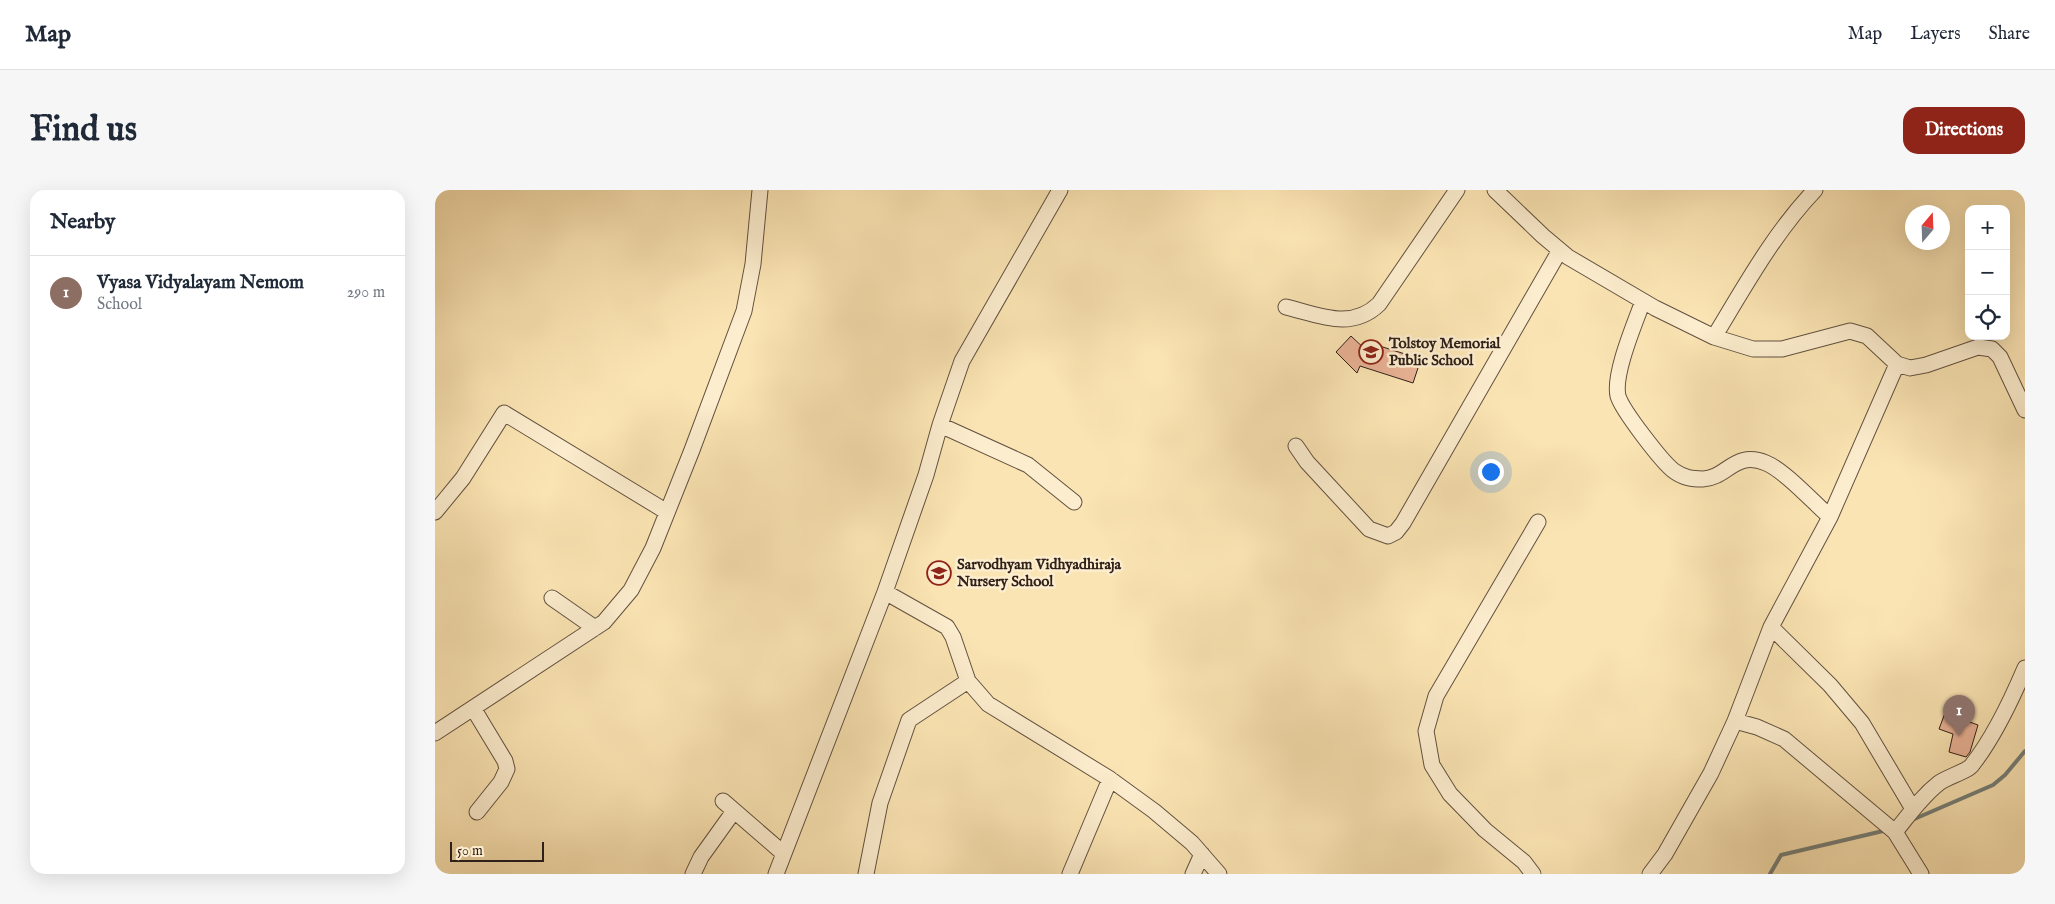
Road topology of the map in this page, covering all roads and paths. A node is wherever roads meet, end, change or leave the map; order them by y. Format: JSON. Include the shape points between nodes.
{"nodes":[{"id":1,"x":760,"y":190,"type":"edge"},
{"id":2,"x":1060,"y":190,"type":"edge"},
{"id":3,"x":1457,"y":190,"type":"edge"},
{"id":4,"x":1495,"y":190,"type":"edge"},
{"id":5,"x":1815,"y":190,"type":"edge"},
{"id":6,"x":1560,"y":250,"type":"junction"},
{"id":7,"x":1643,"y":301,"type":"junction"},
{"id":8,"x":1287,"y":307,"type":"dead end"},
{"id":9,"x":1714,"y":337,"type":"junction"},
{"id":10,"x":1897,"y":364,"type":"junction"},
{"id":11,"x":2025,"y":410,"type":"edge"},
{"id":12,"x":940,"y":425,"type":"junction"},
{"id":13,"x":1296,"y":446,"type":"dead end"},
{"id":14,"x":1074,"y":502,"type":"dead end"},
{"id":15,"x":435,"y":512,"type":"edge"},
{"id":16,"x":667,"y":512,"type":"junction"},
{"id":17,"x":1830,"y":517,"type":"junction"},
{"id":18,"x":1538,"y":522,"type":"dead end"},
{"id":19,"x":885,"y":592,"type":"junction"},
{"id":20,"x":552,"y":598,"type":"dead end"},
{"id":21,"x":1771,"y":627,"type":"junction"},
{"id":22,"x":595,"y":628,"type":"junction"},
{"id":23,"x":2025,"y":668,"type":"edge"},
{"id":24,"x":967,"y":681,"type":"junction"},
{"id":25,"x":473,"y":708,"type":"junction"},
{"id":26,"x":1735,"y":720,"type":"junction"},
{"id":27,"x":435,"y":733,"type":"edge"},
{"id":28,"x":1110,"y":779,"type":"junction"},
{"id":29,"x":1913,"y":809,"type":"junction"},
{"id":30,"x":477,"y":812,"type":"dead end"},
{"id":31,"x":1895,"y":832,"type":"junction"},
{"id":32,"x":783,"y":852,"type":"junction"},
{"id":33,"x":1203,"y":854,"type":"junction"},
{"id":34,"x":693,"y":874,"type":"edge"},
{"id":35,"x":776,"y":874,"type":"edge"},
{"id":36,"x":866,"y":874,"type":"edge"},
{"id":37,"x":1070,"y":874,"type":"edge"},
{"id":38,"x":1193,"y":874,"type":"edge"},
{"id":39,"x":1219,"y":874,"type":"edge"},
{"id":40,"x":1533,"y":874,"type":"edge"},
{"id":41,"x":1650,"y":874,"type":"edge"},
{"id":42,"x":1921,"y":874,"type":"edge"}],
"edges":[{"from":1,"to":16,"type":"street","via":[[744,311]]},
{"from":2,"to":12,"type":"street","via":[[963,361]]},
{"from":3,"to":8,"type":"street","via":[[1379,304],[1369,313],[1347,320]]},
{"from":4,"to":6,"type":"street"},
{"from":5,"to":9,"type":"street","via":[[1774,239]]},
{"from":6,"to":7,"type":"street"},
{"from":6,"to":13,"type":"street","via":[[1395,532],[1388,536],[1369,529]]},
{"from":7,"to":9,"type":"street"},
{"from":7,"to":17,"type":"street","via":[[1619,370],[1618,395],[1629,417],[1673,470],[1689,479],[1706,479],[1737,461],[1749,459],[1766,463]]},
{"from":9,"to":10,"type":"street","via":[[1753,350],[1781,349],[1850,332],[1867,336]]},
{"from":10,"to":11,"type":"street","via":[[1910,368],[1978,347],[1992,349],[2000,357]]},
{"from":10,"to":17,"type":"street"},
{"from":12,"to":14,"type":"street","via":[[1028,465]]},
{"from":12,"to":19,"type":"street"},
{"from":15,"to":16,"type":"street","via":[[463,478],[504,413]]},
{"from":16,"to":22,"type":"street","via":[[631,590],[611,616]]},
{"from":17,"to":21,"type":"street"},
{"from":18,"to":40,"type":"street","via":[[1436,696],[1426,731],[1432,765],[1450,794]]},
{"from":19,"to":24,"type":"street","via":[[947,627]]},
{"from":19,"to":32,"type":"street"},
{"from":20,"to":22,"type":"street"},
{"from":21,"to":26,"type":"street"},
{"from":21,"to":29,"type":"street","via":[[1862,723]]},
{"from":22,"to":25,"type":"street"},
{"from":23,"to":29,"type":"street","via":[[2006,710],[1971,767],[1939,783]]},
{"from":24,"to":28,"type":"street","via":[[988,704]]},
{"from":24,"to":36,"type":"street","via":[[909,720],[881,803]]},
{"from":25,"to":27,"type":"street"},
{"from":25,"to":30,"type":"street","via":[[507,769],[501,782]]},
{"from":26,"to":31,"type":"street","via":[[1784,738]]},
{"from":26,"to":41,"type":"street","via":[[1711,773],[1665,854]]},
{"from":28,"to":33,"type":"street"},
{"from":28,"to":37,"type":"street"},
{"from":29,"to":31,"type":"street"},
{"from":31,"to":42,"type":"street"},
{"from":32,"to":34,"type":"street","via":[[729,806]]},
{"from":32,"to":35,"type":"street"},
{"from":33,"to":38,"type":"street"},
{"from":33,"to":39,"type":"street"}]}
